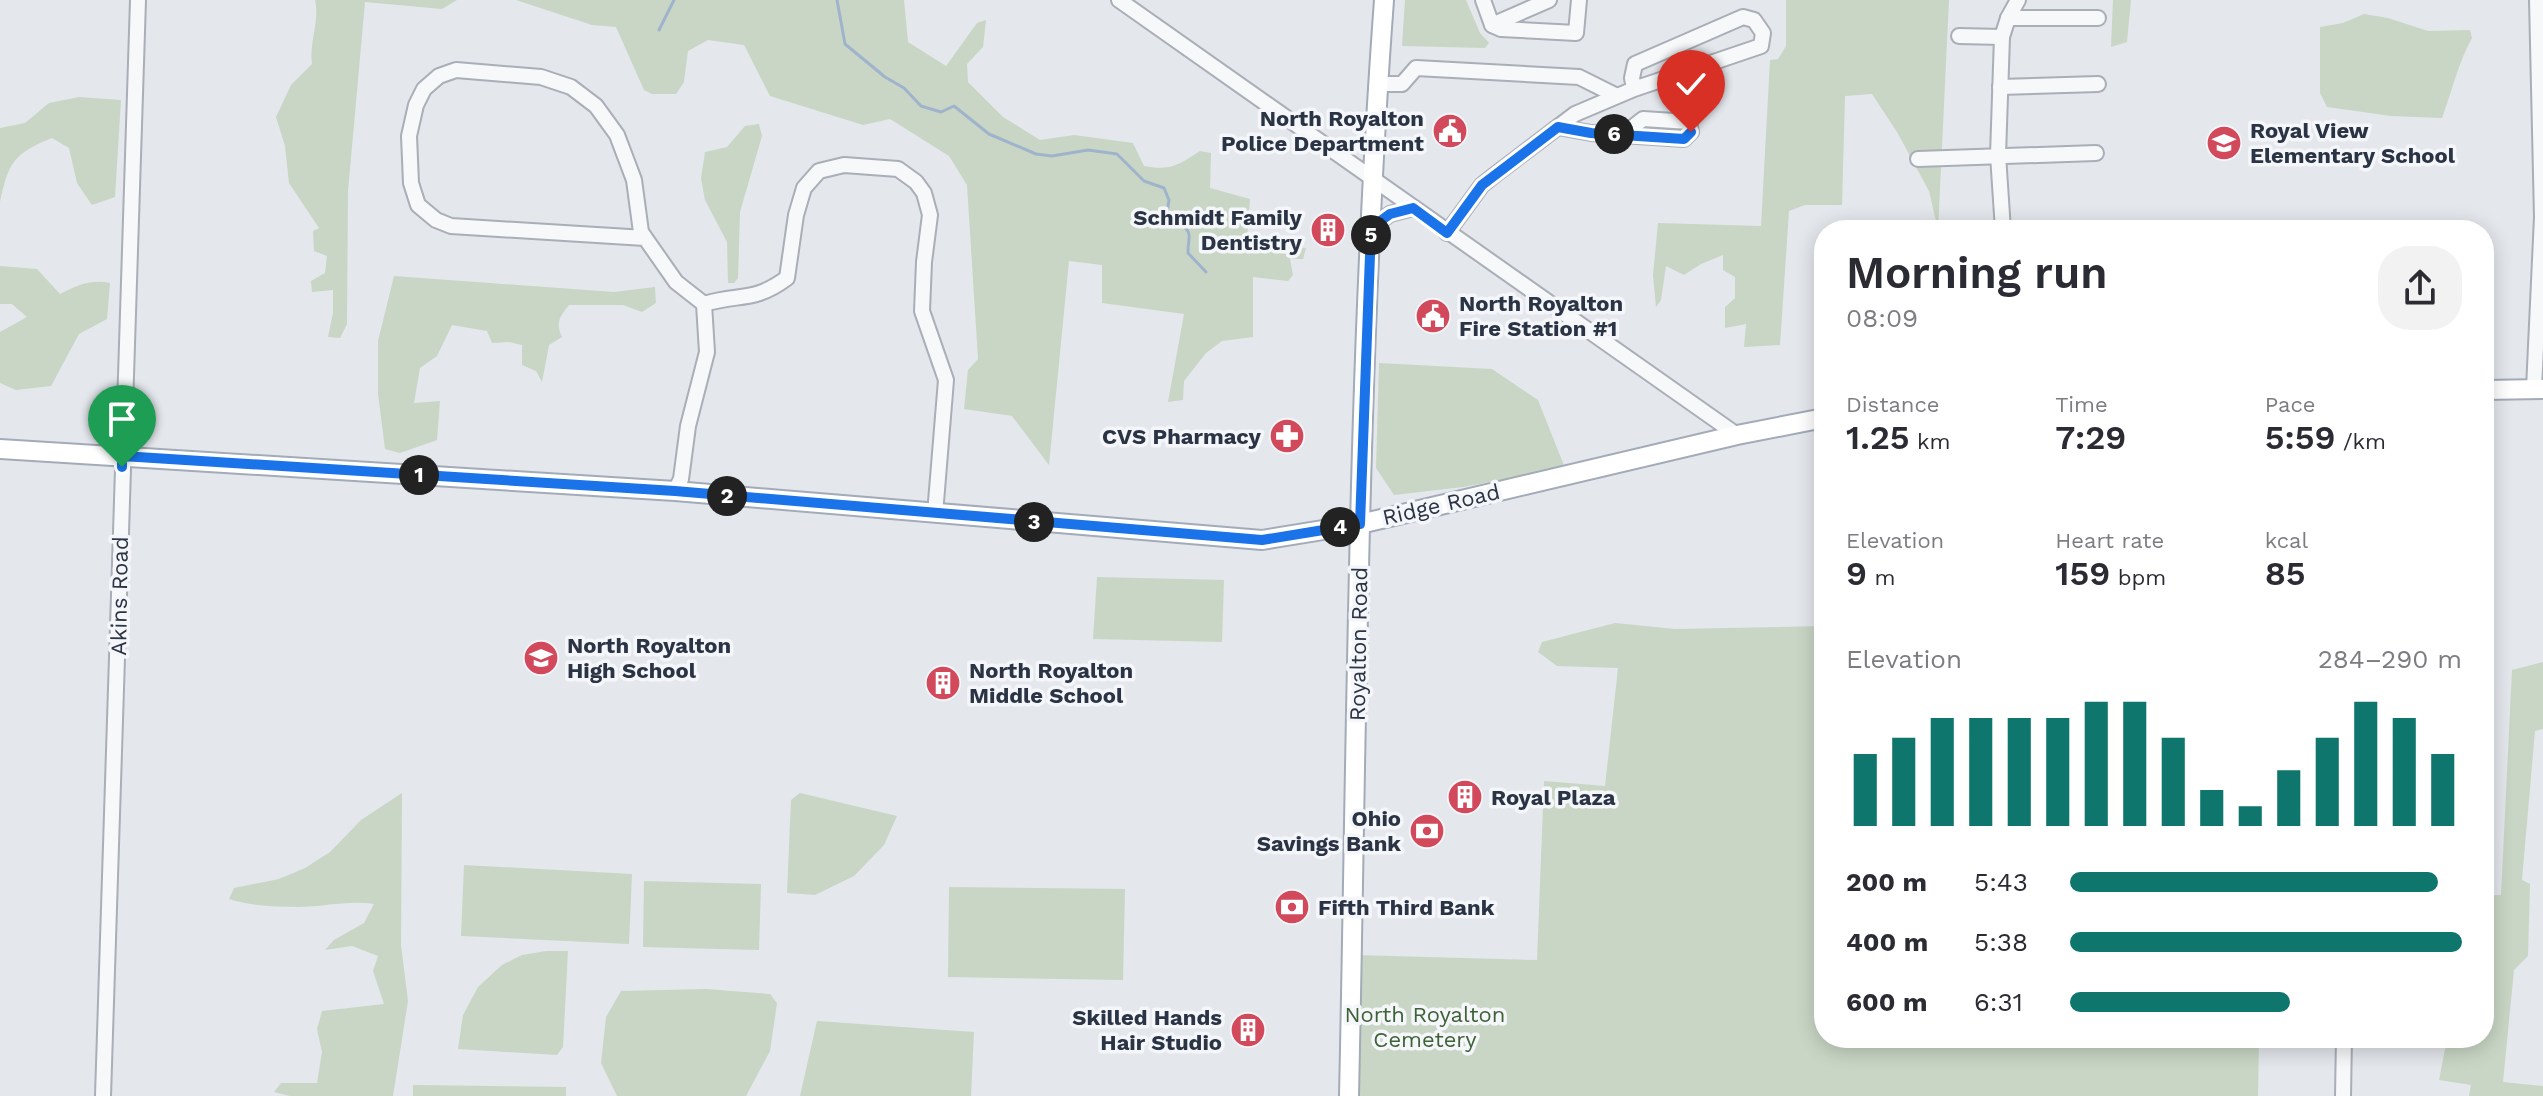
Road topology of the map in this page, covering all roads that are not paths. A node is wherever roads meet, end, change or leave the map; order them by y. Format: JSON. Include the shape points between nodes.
{"nodes":[{"id":1,"x":138,"y":0,"type":"edge"},
{"id":2,"x":1119,"y":0,"type":"edge"},
{"id":3,"x":1384,"y":0,"type":"edge"},
{"id":4,"x":1483,"y":0,"type":"edge"},
{"id":5,"x":1549,"y":0,"type":"edge"},
{"id":6,"x":1579,"y":0,"type":"edge"},
{"id":7,"x":2018,"y":0,"type":"edge"},
{"id":8,"x":2537,"y":0,"type":"edge"},
{"id":9,"x":2008,"y":18,"type":"junction"},
{"id":10,"x":2098,"y":18,"type":"dead end"},
{"id":11,"x":1492,"y":25,"type":"junction"},
{"id":12,"x":1959,"y":36,"type":"dead end"},
{"id":13,"x":2002,"y":37,"type":"junction"},
{"id":14,"x":1378,"y":84,"type":"junction"},
{"id":15,"x":2098,"y":84,"type":"dead end"},
{"id":16,"x":2000,"y":87,"type":"junction"},
{"id":17,"x":1634,"y":89,"type":"junction"},
{"id":18,"x":1615,"y":95,"type":"junction"},
{"id":19,"x":1558,"y":127,"type":"junction"},
{"id":20,"x":1624,"y":134,"type":"dead end"},
{"id":21,"x":2096,"y":153,"type":"dead end"},
{"id":22,"x":1998,"y":155,"type":"junction"},
{"id":23,"x":1918,"y":159,"type":"dead end"},
{"id":24,"x":1373,"y":178,"type":"junction"},
{"id":25,"x":1413,"y":208,"type":"junction"},
{"id":26,"x":2002,"y":220,"type":"edge"},
{"id":27,"x":1371,"y":228,"type":"junction"},
{"id":28,"x":1447,"y":233,"type":"junction"},
{"id":29,"x":645,"y":238,"type":"junction"},
{"id":30,"x":704,"y":304,"type":"junction"},
{"id":31,"x":2539,"y":389,"type":"edge"},
{"id":32,"x":2494,"y":390,"type":"edge"},
{"id":33,"x":1814,"y":420,"type":"edge"},
{"id":34,"x":1737,"y":435,"type":"junction"},
{"id":35,"x":0,"y":449,"type":"edge"},
{"id":36,"x":122,"y":456,"type":"junction"},
{"id":37,"x":675,"y":491,"type":"junction"},
{"id":38,"x":935,"y":514,"type":"junction"},
{"id":39,"x":1360,"y":524,"type":"junction"},
{"id":40,"x":2344,"y":1048,"type":"edge"},
{"id":41,"x":103,"y":1096,"type":"edge"},
{"id":42,"x":1349,"y":1096,"type":"edge"},
{"id":43,"x":2343,"y":1096,"type":"edge"}],
"edges":[{"from":1,"to":36,"type":"street","name":"Akins Road"},
{"from":2,"to":24,"type":"street"},
{"from":3,"to":14,"type":"main road","name":"Royalton Road"},
{"from":4,"to":11,"type":"street"},
{"from":5,"to":11,"type":"street"},
{"from":6,"to":11,"type":"street","via":[[1576,33]]},
{"from":7,"to":9,"type":"street"},
{"from":8,"to":31,"type":"street"},
{"from":9,"to":10,"type":"street"},
{"from":9,"to":13,"type":"street"},
{"from":12,"to":13,"type":"street"},
{"from":13,"to":16,"type":"street"},
{"from":14,"to":18,"type":"street","via":[[1402,84],[1416,68],[1579,77]]},
{"from":14,"to":24,"type":"main road","name":"Royalton Road"},
{"from":15,"to":16,"type":"street"},
{"from":16,"to":22,"type":"street"},
{"from":17,"to":17,"type":"street","via":[[1761,46],[1763,33],[1754,20],[1743,17],[1635,64]]},
{"from":17,"to":18,"type":"street"},
{"from":18,"to":19,"type":"street"},
{"from":19,"to":20,"type":"street"},
{"from":19,"to":28,"type":"street","via":[[1482,185]]},
{"from":21,"to":22,"type":"street"},
{"from":22,"to":23,"type":"street"},
{"from":22,"to":26,"type":"street"},
{"from":24,"to":25,"type":"street"},
{"from":24,"to":27,"type":"main road","name":"Royalton Road"},
{"from":25,"to":27,"type":"street","via":[[1390,214]]},
{"from":25,"to":28,"type":"street"},
{"from":27,"to":39,"type":"main road","name":"Royalton Road"},
{"from":28,"to":34,"type":"street"},
{"from":29,"to":29,"type":"street","via":[[451,226],[436,220],[418,205],[408,164],[412,121],[424,89],[456,70],[541,77],[571,87],[596,106],[617,135],[634,180]]},
{"from":29,"to":30,"type":"street","via":[[676,282]]},
{"from":30,"to":37,"type":"street","via":[[707,352]]},
{"from":30,"to":38,"type":"street","via":[[769,291],[787,278],[804,188],[819,171],[877,166],[898,169],[916,182],[930,215],[922,311],[946,380]]},
{"from":31,"to":32,"type":"main road"},
{"from":33,"to":34,"type":"main road","name":"Ridge Road"},
{"from":34,"to":39,"type":"main road","name":"Ridge Road"},
{"from":35,"to":36,"type":"main road","name":"Ridge Road"},
{"from":36,"to":37,"type":"main road","name":"Ridge Road"},
{"from":36,"to":41,"type":"street","name":"Akins Road"},
{"from":37,"to":38,"type":"main road","name":"Ridge Road"},
{"from":38,"to":39,"type":"main road","name":"Ridge Road","via":[[1262,540]]},
{"from":39,"to":42,"type":"main road","name":"Royalton Road"},
{"from":40,"to":43,"type":"street"}]}
